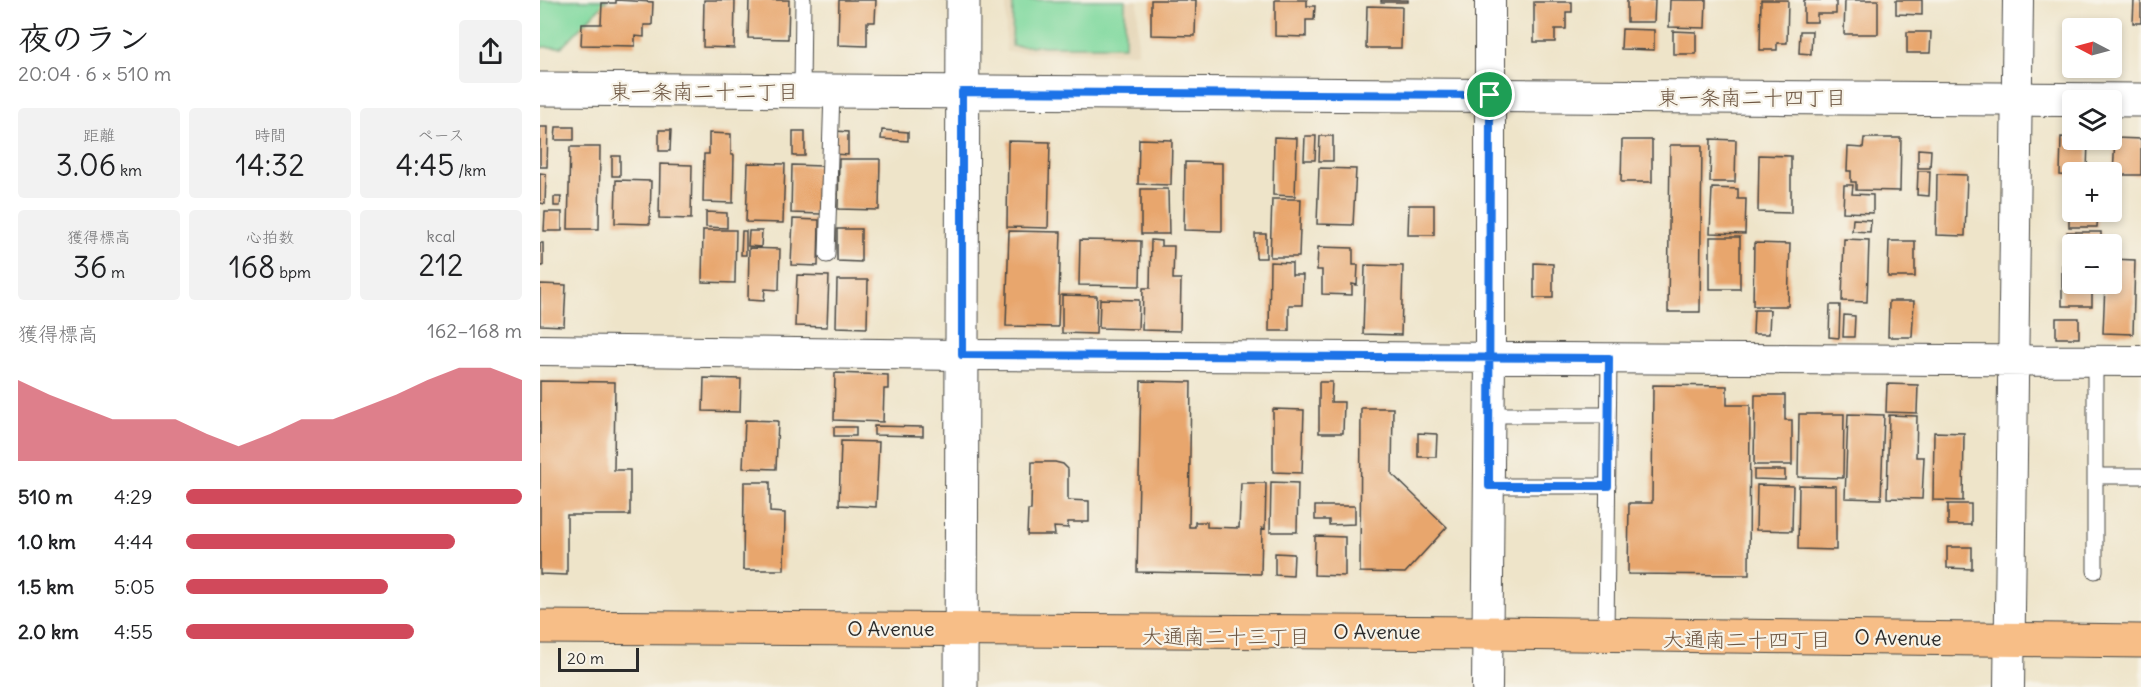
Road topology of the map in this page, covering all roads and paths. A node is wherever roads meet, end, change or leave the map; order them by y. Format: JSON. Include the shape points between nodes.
{"nodes":[{"id":1,"x":803,"y":0,"type":"edge"},
{"id":2,"x":963,"y":0,"type":"edge"},
{"id":3,"x":1490,"y":0,"type":"edge"},
{"id":4,"x":2018,"y":0,"type":"edge"},
{"id":5,"x":540,"y":89,"type":"edge"},
{"id":6,"x":817,"y":91,"type":"junction"},
{"id":7,"x":962,"y":92,"type":"junction"},
{"id":8,"x":1490,"y":95,"type":"junction"},
{"id":9,"x":2017,"y":100,"type":"junction"},
{"id":10,"x":2141,"y":100,"type":"edge"},
{"id":11,"x":827,"y":255,"type":"dead end"},
{"id":12,"x":540,"y":350,"type":"edge"},
{"id":13,"x":962,"y":355,"type":"junction"},
{"id":14,"x":1490,"y":357,"type":"junction"},
{"id":15,"x":1609,"y":358,"type":"junction"},
{"id":16,"x":2014,"y":360,"type":"junction"},
{"id":17,"x":2095,"y":360,"type":"junction"},
{"id":18,"x":2141,"y":361,"type":"edge"},
{"id":19,"x":1490,"y":415,"type":"junction"},
{"id":20,"x":1608,"y":415,"type":"junction"},
{"id":21,"x":2095,"y":476,"type":"junction"},
{"id":22,"x":2141,"y":476,"type":"edge"},
{"id":23,"x":1489,"y":486,"type":"junction"},
{"id":24,"x":1608,"y":486,"type":"junction"},
{"id":25,"x":2095,"y":571,"type":"dead end"},
{"id":26,"x":540,"y":627,"type":"edge"},
{"id":27,"x":962,"y":630,"type":"junction"},
{"id":28,"x":1488,"y":633,"type":"junction"},
{"id":29,"x":1606,"y":634,"type":"junction"},
{"id":30,"x":2009,"y":640,"type":"junction"},
{"id":31,"x":2141,"y":641,"type":"edge"},
{"id":32,"x":961,"y":687,"type":"edge"},
{"id":33,"x":1487,"y":687,"type":"edge"},
{"id":34,"x":2009,"y":687,"type":"edge"}],
"edges":[{"from":1,"to":6,"type":"lane"},
{"from":2,"to":7,"type":"street"},
{"from":3,"to":8,"type":"street"},
{"from":4,"to":9,"type":"street"},
{"from":5,"to":6,"type":"street"},
{"from":6,"to":7,"type":"street"},
{"from":6,"to":11,"type":"lane"},
{"from":7,"to":8,"type":"street"},
{"from":7,"to":13,"type":"street"},
{"from":8,"to":9,"type":"street"},
{"from":8,"to":14,"type":"street"},
{"from":9,"to":10,"type":"street"},
{"from":9,"to":16,"type":"street"},
{"from":12,"to":13,"type":"street"},
{"from":13,"to":14,"type":"street"},
{"from":13,"to":27,"type":"street"},
{"from":14,"to":15,"type":"street"},
{"from":14,"to":19,"type":"street"},
{"from":15,"to":16,"type":"street"},
{"from":15,"to":20,"type":"lane"},
{"from":16,"to":17,"type":"street"},
{"from":16,"to":30,"type":"street"},
{"from":17,"to":18,"type":"street"},
{"from":17,"to":21,"type":"lane"},
{"from":19,"to":20,"type":"lane"},
{"from":19,"to":23,"type":"street"},
{"from":20,"to":24,"type":"lane"},
{"from":21,"to":22,"type":"lane"},
{"from":21,"to":25,"type":"lane"},
{"from":23,"to":24,"type":"lane"},
{"from":23,"to":28,"type":"street"},
{"from":24,"to":29,"type":"lane"},
{"from":26,"to":27,"type":"highway","name":"O Avenue"},
{"from":27,"to":28,"type":"highway","name":"O Avenue"},
{"from":27,"to":32,"type":"street"},
{"from":28,"to":29,"type":"highway","name":"O Avenue"},
{"from":28,"to":33,"type":"street"},
{"from":29,"to":30,"type":"highway","name":"O Avenue"},
{"from":30,"to":31,"type":"highway","name":"O Avenue"},
{"from":30,"to":34,"type":"street"}]}
